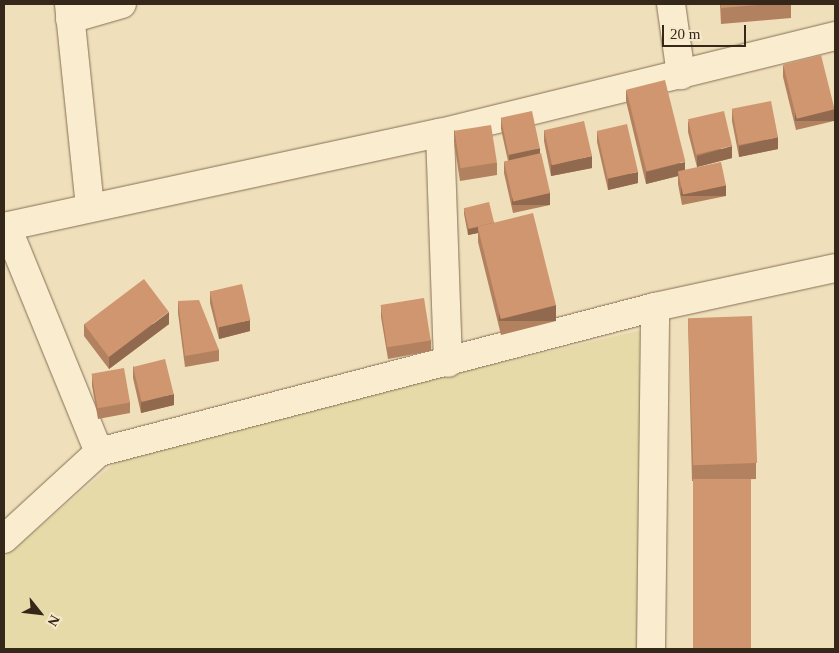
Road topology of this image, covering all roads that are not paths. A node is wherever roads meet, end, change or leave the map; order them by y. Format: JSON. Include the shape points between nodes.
{"nodes":[{"id":1,"x":122,"y":4,"type":"edge"},
{"id":2,"x":671,"y":4,"type":"edge"},
{"id":3,"x":70,"y":11,"type":"edge"},
{"id":4,"x":835,"y":36,"type":"edge"},
{"id":5,"x":681,"y":75,"type":"junction"},
{"id":6,"x":440,"y":132,"type":"junction"},
{"id":7,"x":90,"y":207,"type":"junction"},
{"id":8,"x":5,"y":227,"type":"edge"},
{"id":9,"x":835,"y":268,"type":"edge"},
{"id":10,"x":655,"y":307,"type":"junction"},
{"id":11,"x":448,"y":363,"type":"junction"},
{"id":12,"x":99,"y":452,"type":"junction"},
{"id":13,"x":4,"y":539,"type":"edge"},
{"id":14,"x":651,"y":649,"type":"edge"}],
"edges":[{"from":1,"to":3,"type":"street"},
{"from":2,"to":5,"type":"street"},
{"from":3,"to":7,"type":"street"},
{"from":4,"to":5,"type":"street"},
{"from":5,"to":6,"type":"street"},
{"from":6,"to":7,"type":"street"},
{"from":6,"to":11,"type":"street"},
{"from":7,"to":8,"type":"street"},
{"from":8,"to":12,"type":"street"},
{"from":9,"to":10,"type":"street"},
{"from":10,"to":11,"type":"street"},
{"from":10,"to":14,"type":"street"},
{"from":11,"to":12,"type":"street"},
{"from":12,"to":13,"type":"street"}]}
